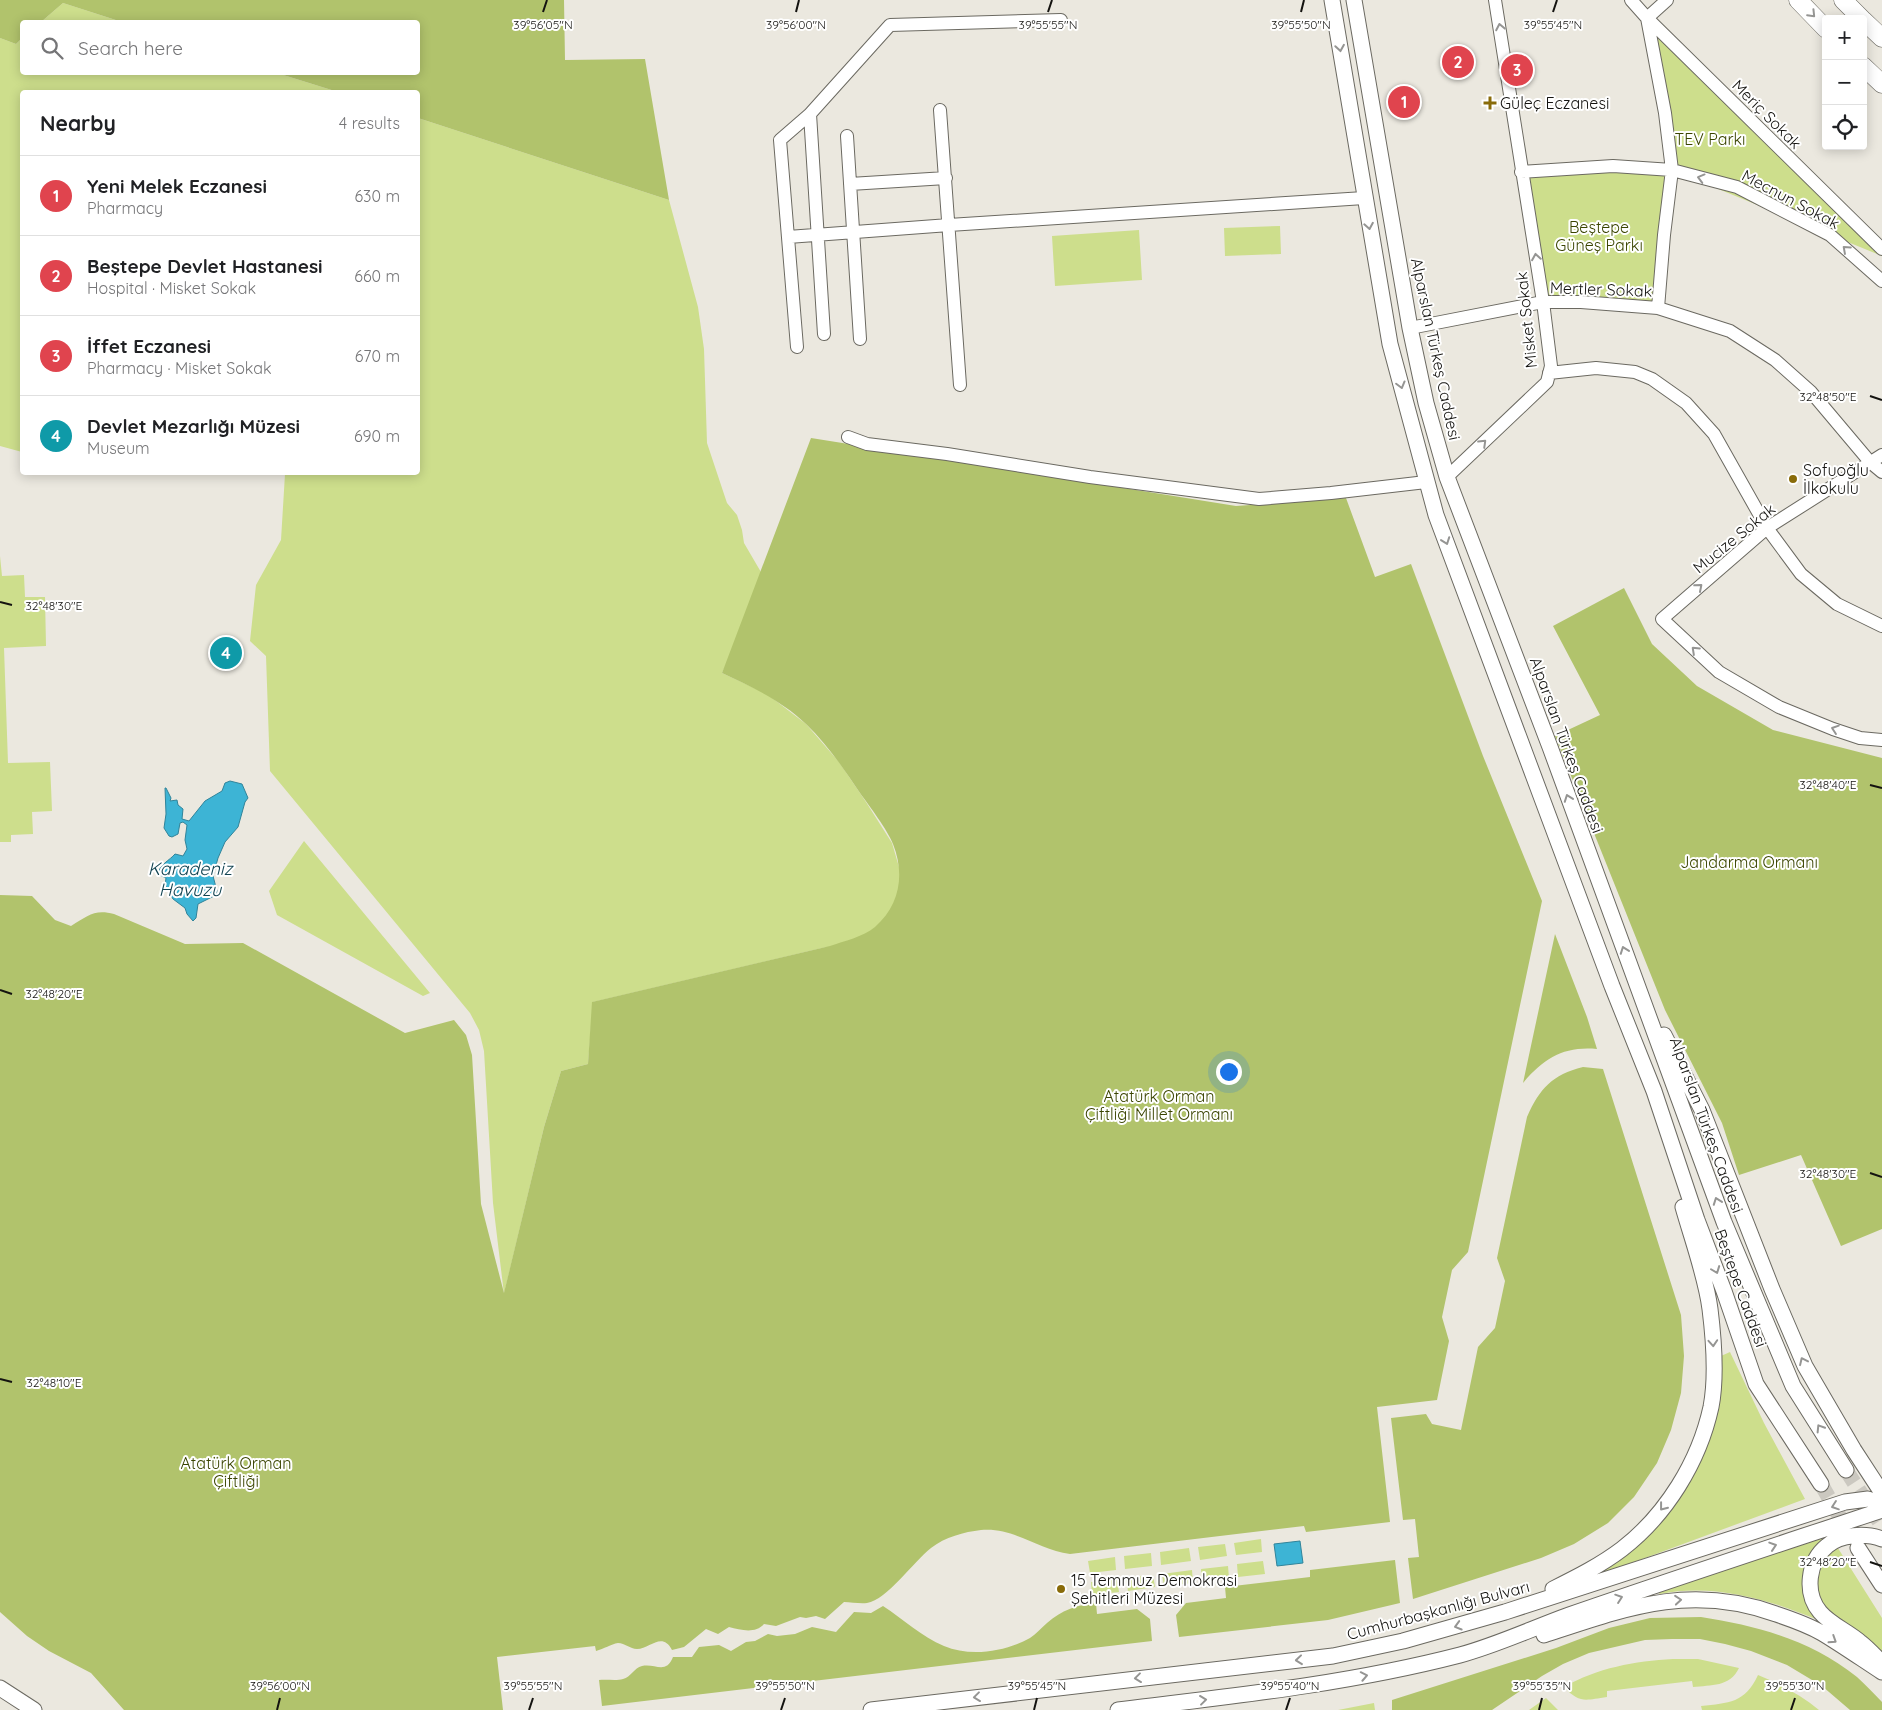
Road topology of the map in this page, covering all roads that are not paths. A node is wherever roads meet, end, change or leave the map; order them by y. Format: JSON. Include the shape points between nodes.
{"nodes":[{"id":1,"x":1332,"y":0,"type":"edge"},
{"id":2,"x":1354,"y":0,"type":"edge"},
{"id":3,"x":1495,"y":0,"type":"edge"},
{"id":4,"x":1631,"y":0,"type":"edge"},
{"id":5,"x":1667,"y":0,"type":"edge"},
{"id":6,"x":1798,"y":0,"type":"edge"},
{"id":7,"x":1843,"y":0,"type":"edge"},
{"id":8,"x":1859,"y":15,"type":"edge"},
{"id":9,"x":1647,"y":18,"type":"junction"},
{"id":10,"x":1061,"y":20,"type":"dead end"},
{"id":11,"x":1867,"y":23,"type":"edge"},
{"id":12,"x":1822,"y":25,"type":"edge"},
{"id":13,"x":1882,"y":38,"type":"edge"},
{"id":14,"x":1867,"y":70,"type":"edge"},
{"id":15,"x":1882,"y":84,"type":"edge"},
{"id":16,"x":940,"y":110,"type":"dead end"},
{"id":17,"x":810,"y":114,"type":"junction"},
{"id":18,"x":847,"y":136,"type":"dead end"},
{"id":19,"x":1672,"y":170,"type":"junction"},
{"id":20,"x":1521,"y":172,"type":"junction"},
{"id":21,"x":946,"y":178,"type":"junction"},
{"id":22,"x":850,"y":184,"type":"junction"},
{"id":23,"x":1364,"y":198,"type":"junction"},
{"id":24,"x":949,"y":224,"type":"junction"},
{"id":25,"x":853,"y":232,"type":"junction"},
{"id":26,"x":817,"y":235,"type":"junction"},
{"id":27,"x":788,"y":237,"type":"junction"},
{"id":28,"x":1882,"y":250,"type":"edge"},
{"id":29,"x":1882,"y":281,"type":"edge"},
{"id":30,"x":1543,"y":302,"type":"junction"},
{"id":31,"x":1658,"y":308,"type":"junction"},
{"id":32,"x":1410,"y":328,"type":"junction"},
{"id":33,"x":824,"y":334,"type":"dead end"},
{"id":34,"x":860,"y":339,"type":"dead end"},
{"id":35,"x":796,"y":347,"type":"dead end"},
{"id":36,"x":1549,"y":374,"type":"junction"},
{"id":37,"x":960,"y":385,"type":"dead end"},
{"id":38,"x":848,"y":437,"type":"dead end"},
{"id":39,"x":1882,"y":455,"type":"edge"},
{"id":40,"x":1870,"y":462,"type":"junction"},
{"id":41,"x":1882,"y":472,"type":"edge"},
{"id":42,"x":1447,"y":477,"type":"junction"},
{"id":43,"x":1426,"y":482,"type":"junction"},
{"id":44,"x":1767,"y":528,"type":"junction"},
{"id":45,"x":1882,"y":626,"type":"edge"},
{"id":46,"x":1882,"y":740,"type":"edge"},
{"id":47,"x":1637,"y":984,"type":"junction"},
{"id":48,"x":1654,"y":1091,"type":"junction"},
{"id":49,"x":1846,"y":1470,"type":"tunnel mouth"},
{"id":50,"x":1821,"y":1484,"type":"tunnel mouth"},
{"id":51,"x":1882,"y":1493,"type":"edge"},
{"id":52,"x":1882,"y":1504,"type":"edge"},
{"id":53,"x":1882,"y":1510,"type":"edge"},
{"id":54,"x":1882,"y":1539,"type":"edge"},
{"id":55,"x":1858,"y":1548,"type":"tunnel mouth"},
{"id":56,"x":1882,"y":1585,"type":"edge"},
{"id":57,"x":1505,"y":1612,"type":"junction"},
{"id":58,"x":1462,"y":1654,"type":"junction"},
{"id":59,"x":1882,"y":1663,"type":"edge"},
{"id":60,"x":1882,"y":1672,"type":"edge"},
{"id":61,"x":0,"y":1688,"type":"edge"},
{"id":62,"x":34,"y":1710,"type":"edge"},
{"id":63,"x":871,"y":1710,"type":"edge"},
{"id":64,"x":1118,"y":1710,"type":"edge"}],
"edges":[{"from":1,"to":23,"type":"main road","one_way":true},
{"from":2,"to":32,"type":"main road","name":"Alparslan Türkeş Caddesi"},
{"from":20,"to":3,"type":"street","name":"Misket Sokak","one_way":true},
{"from":4,"to":9,"type":"street","name":"Meriç Sokak"},
{"from":5,"to":9,"type":"street"},
{"from":6,"to":12,"type":"highway","one_way":true},
{"from":7,"to":8,"type":"highway"},
{"from":9,"to":19,"type":"street"},
{"from":9,"to":28,"type":"street","name":"Meriç Sokak"},
{"from":10,"to":17,"type":"street","via":[[890,25]]},
{"from":11,"to":13,"type":"highway"},
{"from":14,"to":15,"type":"highway"},
{"from":16,"to":21,"type":"street"},
{"from":17,"to":26,"type":"street"},
{"from":17,"to":27,"type":"street","via":[[780,140]]},
{"from":18,"to":22,"type":"street"},
{"from":19,"to":20,"type":"street","name":"Mecnun Sokak","via":[[1613,166]]},
{"from":29,"to":19,"type":"street","name":"Mecnun Sokak","one_way":true,"via":[[1830,235],[1737,187]]},
{"from":19,"to":31,"type":"street"},
{"from":30,"to":20,"type":"street","name":"Misket Sokak","one_way":true},
{"from":21,"to":22,"type":"street"},
{"from":21,"to":24,"type":"street"},
{"from":22,"to":25,"type":"street"},
{"from":23,"to":24,"type":"street"},
{"from":23,"to":43,"type":"main road","one_way":true,"via":[[1390,344]]},
{"from":24,"to":25,"type":"street"},
{"from":24,"to":37,"type":"street"},
{"from":25,"to":26,"type":"street"},
{"from":25,"to":34,"type":"street"},
{"from":26,"to":27,"type":"street"},
{"from":26,"to":33,"type":"street"},
{"from":27,"to":35,"type":"street"},
{"from":30,"to":31,"type":"street","name":"Mertler Sokak"},
{"from":30,"to":32,"type":"street","name":"Mertler Sokak"},
{"from":30,"to":36,"type":"street","name":"Misket Sokak","via":[[1551,366]]},
{"from":31,"to":40,"type":"street","name":"Mertler Sokak","via":[[1730,331],[1775,360],[1811,392]]},
{"from":32,"to":42,"type":"main road","name":"Alparslan Türkeş Caddesi","via":[[1426,403]]},
{"from":42,"to":36,"type":"street","name":"Misket Sokak","one_way":true,"via":[[1547,382]]},
{"from":36,"to":44,"type":"street","via":[[1596,368],[1635,372],[1671,392],[1686,403],[1714,434]]},
{"from":38,"to":43,"type":"street","via":[[867,444],[1258,499]]},
{"from":39,"to":40,"type":"street","name":"Mucize Sokak"},
{"from":40,"to":41,"type":"street","name":"Mertler Sokak"},
{"from":40,"to":44,"type":"street","name":"Mucize Sokak"},
{"from":47,"to":42,"type":"main road","name":"Alparslan Türkeş Caddesi","one_way":true},
{"from":43,"to":48,"type":"main road","one_way":true,"via":[[1518,736]]},
{"from":44,"to":45,"type":"street","via":[[1801,574],[1837,604]]},
{"from":46,"to":44,"type":"street","name":"Mucize Sokak","one_way":true,"via":[[1860,738],[1779,707],[1719,672],[1662,620]]},
{"from":49,"to":47,"type":"main road","name":"Alparslan Türkeş Caddesi","one_way":true,"via":[[1793,1386],[1724,1222]]},
{"from":51,"to":47,"type":"main road","one_way":true,"via":[[1805,1366],[1702,1110]]},
{"from":48,"to":50,"type":"main road","name":"Beştepe Caddesi","one_way":true,"via":[[1756,1384]]},
{"from":48,"to":57,"type":"main road","one_way":true,"via":[[1710,1307],[1714,1352],[1711,1407],[1690,1467],[1643,1532],[1597,1566]]},
{"from":52,"to":57,"type":"main road","name":"Cumhurbaşkanlığı Bulvarı","one_way":true,"via":[[1868,1500],[1845,1502]]},
{"from":58,"to":53,"type":"main road","one_way":true},
{"from":54,"to":59,"type":"main road","via":[[1858,1535],[1830,1543],[1816,1559],[1810,1583],[1812,1597],[1821,1614],[1860,1642]]},
{"from":55,"to":56,"type":"main road"},
{"from":57,"to":63,"type":"main road","name":"Cumhurbaşkanlığı Bulvarı","one_way":true,"via":[[1403,1642],[1333,1656]]},
{"from":58,"to":60,"type":"main road","one_way":true,"via":[[1509,1646],[1626,1609],[1673,1600],[1708,1599],[1757,1607],[1787,1618],[1820,1632]]},
{"from":64,"to":58,"type":"main road","one_way":true,"via":[[1344,1680]]},
{"from":61,"to":62,"type":"main road"}]}
